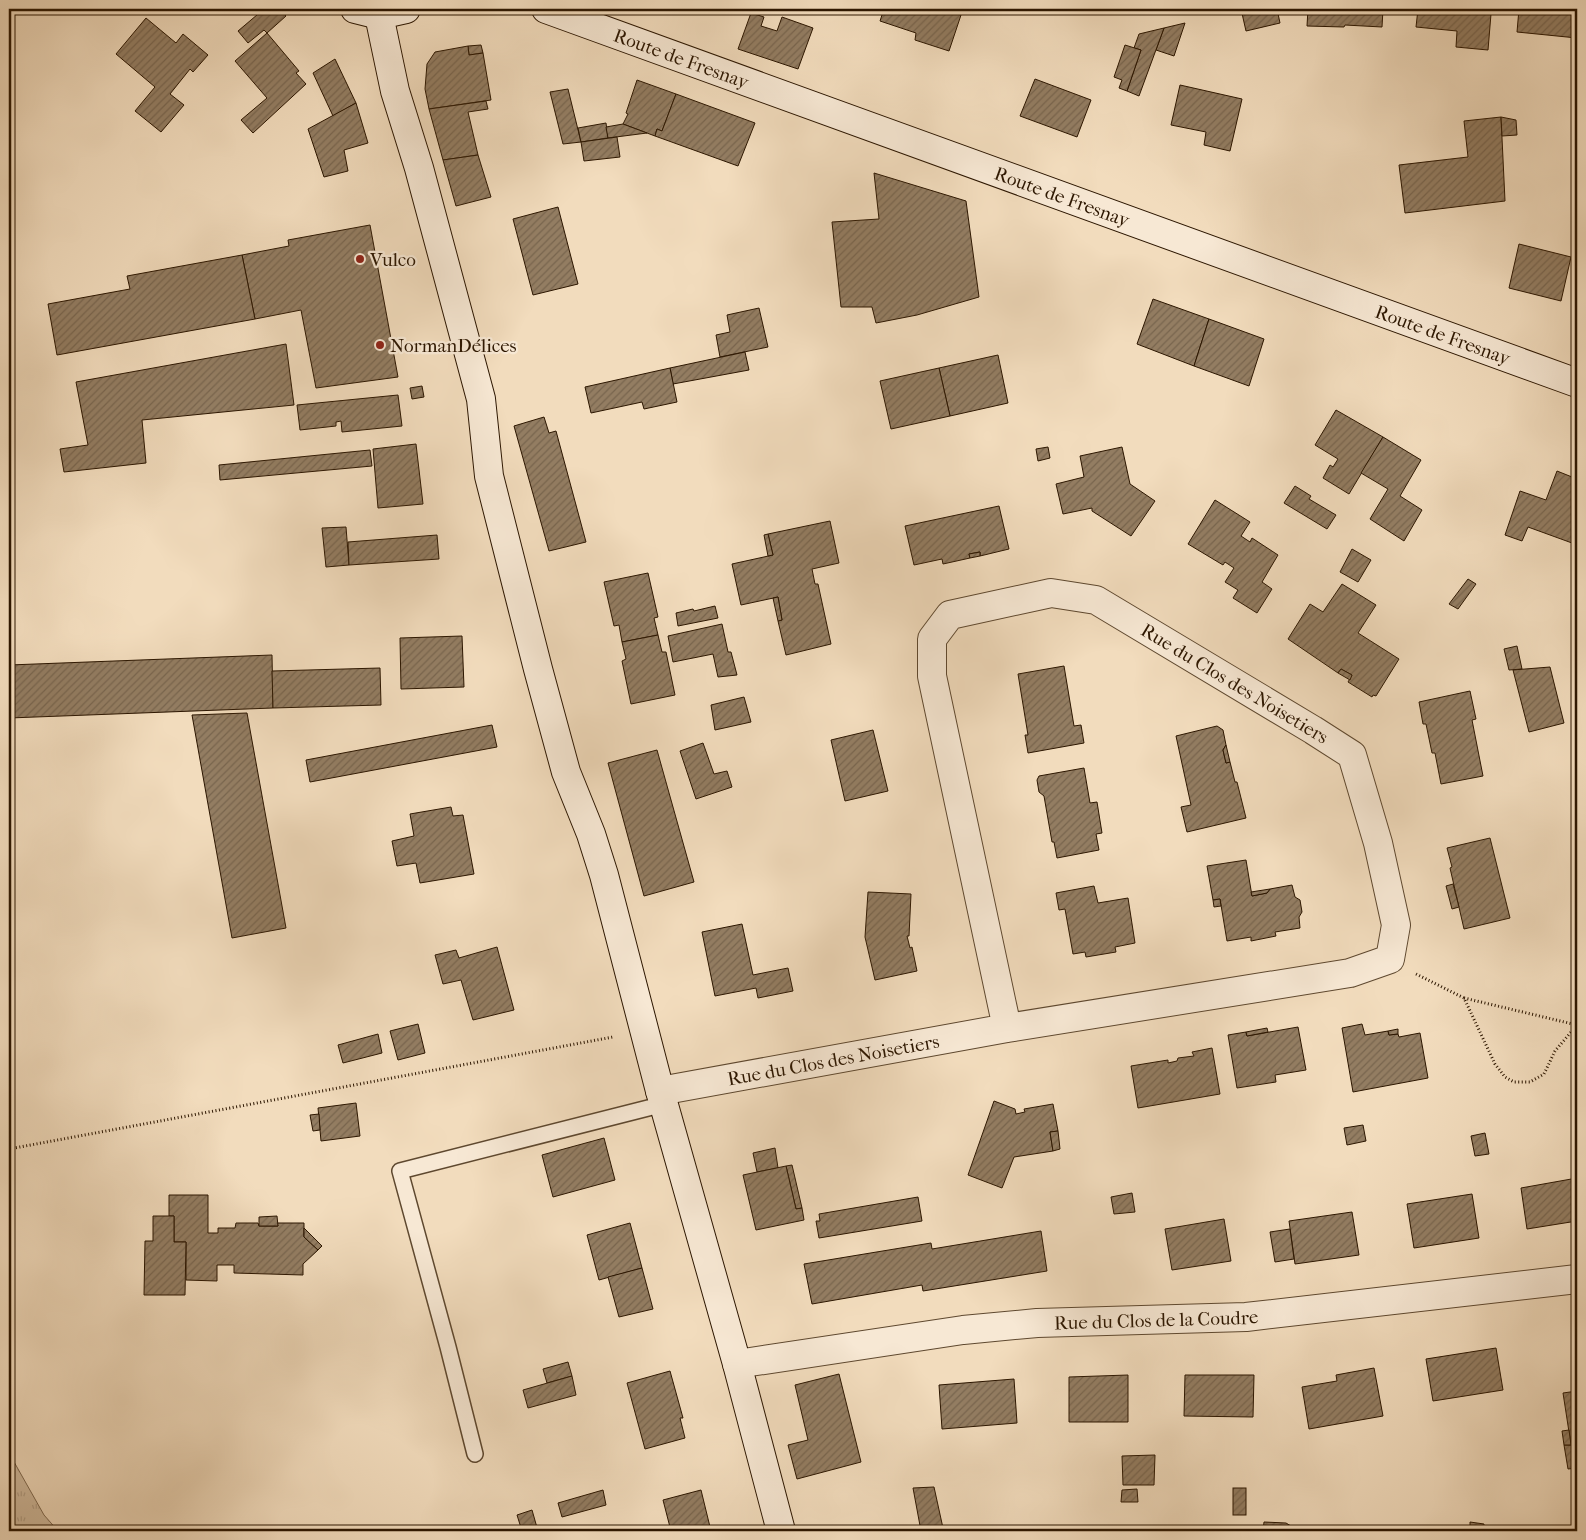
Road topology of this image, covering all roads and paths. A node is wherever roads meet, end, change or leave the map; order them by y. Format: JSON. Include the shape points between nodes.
{"nodes":[{"id":1,"x":406,"y":9,"type":"edge"},
{"id":2,"x":546,"y":9,"type":"edge"},
{"id":3,"x":367,"y":12,"type":"edge"},
{"id":4,"x":1577,"y":383,"type":"edge"},
{"id":5,"x":1390,"y":959,"type":"junction"},
{"id":6,"x":1464,"y":998,"type":"junction"},
{"id":7,"x":1577,"y":1025,"type":"edge"},
{"id":8,"x":1006,"y":1028,"type":"junction"},
{"id":9,"x":619,"y":1035,"type":"dead end"},
{"id":10,"x":662,"y":1098,"type":"junction"},
{"id":11,"x":9,"y":1149,"type":"edge"},
{"id":12,"x":1577,"y":1279,"type":"edge"},
{"id":13,"x":738,"y":1364,"type":"junction"},
{"id":14,"x":475,"y":1454,"type":"dead end"},
{"id":15,"x":781,"y":1531,"type":"edge"}],
"edges":[{"from":1,"to":3,"type":"street"},
{"from":2,"to":4,"type":"street","name":"Route de Fresnay"},
{"from":3,"to":10,"type":"street","via":[[419,168],[481,399],[489,476],[538,669],[566,772],[604,875]]},
{"from":5,"to":6,"type":"path"},
{"from":5,"to":8,"type":"street","name":"Rue du Clos des Noisetiers","via":[[1350,973]]},
{"from":5,"to":8,"type":"street","name":"Rue du Clos des Noisetiers","via":[[1396,926],[1378,843],[1352,755],[1096,600],[1051,593],[950,616],[932,639],[932,676]]},
{"from":6,"to":7,"type":"path"},
{"from":6,"to":7,"type":"path","via":[[1494,1064],[1514,1082],[1530,1082],[1544,1074],[1555,1051]]},
{"from":8,"to":10,"type":"street","name":"Rue du Clos des Noisetiers"},
{"from":9,"to":11,"type":"path"},
{"from":10,"to":13,"type":"street"},
{"from":10,"to":14,"type":"lane","via":[[400,1171]]},
{"from":12,"to":13,"type":"street","name":"Rue du Clos de la Coudre","via":[[1246,1317],[1037,1323],[963,1330]]},
{"from":13,"to":15,"type":"street"}]}
